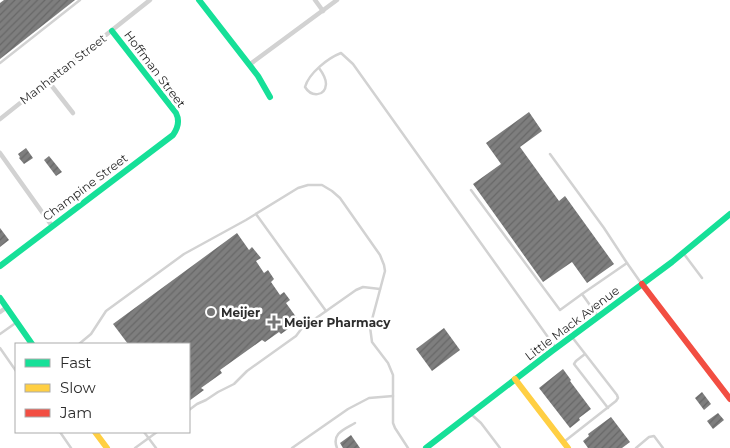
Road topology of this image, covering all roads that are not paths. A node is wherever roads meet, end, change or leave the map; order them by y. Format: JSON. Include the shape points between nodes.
{"nodes":[{"id":1,"x":80,"y":0,"type":"edge"},
{"id":2,"x":150,"y":0,"type":"edge"},
{"id":3,"x":199,"y":0,"type":"edge"},
{"id":4,"x":315,"y":0,"type":"edge"},
{"id":5,"x":338,"y":0,"type":"edge"},
{"id":6,"x":323,"y":11,"type":"junction"},
{"id":7,"x":112,"y":31,"type":"junction"},
{"id":8,"x":0,"y":63,"type":"edge"},
{"id":9,"x":250,"y":65,"type":"junction"},
{"id":10,"x":319,"y":68,"type":"junction"},
{"id":11,"x":48,"y":81,"type":"junction"},
{"id":12,"x":270,"y":97,"type":"dead end"},
{"id":13,"x":73,"y":113,"type":"dead end"},
{"id":14,"x":0,"y":120,"type":"edge"},
{"id":15,"x":179,"y":122,"type":"joint"},
{"id":16,"x":0,"y":153,"type":"edge"},
{"id":17,"x":550,"y":154,"type":"dead end"},
{"id":18,"x":471,"y":190,"type":"dead end"},
{"id":19,"x":256,"y":214,"type":"junction"},
{"id":20,"x":730,"y":214,"type":"edge"},
{"id":21,"x":52,"y":226,"type":"junction"},
{"id":22,"x":683,"y":252,"type":"junction"},
{"id":23,"x":626,"y":263,"type":"junction"},
{"id":24,"x":0,"y":266,"type":"edge"},
{"id":25,"x":702,"y":278,"type":"dead end"},
{"id":26,"x":642,"y":284,"type":"junction"},
{"id":27,"x":380,"y":289,"type":"junction"},
{"id":28,"x":582,"y":294,"type":"junction"},
{"id":29,"x":0,"y":298,"type":"edge"},
{"id":30,"x":7,"y":307,"type":"junction"},
{"id":31,"x":326,"y":311,"type":"junction"},
{"id":32,"x":0,"y":312,"type":"edge"},
{"id":33,"x":598,"y":316,"type":"junction"},
{"id":34,"x":17,"y":322,"type":"junction"},
{"id":35,"x":0,"y":334,"type":"edge"},
{"id":36,"x":572,"y":336,"type":"junction"},
{"id":37,"x":31,"y":343,"type":"edge"},
{"id":38,"x":83,"y":343,"type":"edge"},
{"id":39,"x":0,"y":348,"type":"edge"},
{"id":40,"x":555,"y":348,"type":"junction"},
{"id":41,"x":585,"y":354,"type":"junction"},
{"id":42,"x":15,"y":370,"type":"edge"},
{"id":43,"x":515,"y":379,"type":"junction"},
{"id":44,"x":394,"y":396,"type":"junction"},
{"id":45,"x":730,"y":399,"type":"edge"},
{"id":46,"x":608,"y":408,"type":"junction"},
{"id":47,"x":190,"y":409,"type":"edge"},
{"id":48,"x":470,"y":414,"type":"junction"},
{"id":49,"x":356,"y":423,"type":"dead end"},
{"id":50,"x":61,"y":433,"type":"edge"},
{"id":51,"x":96,"y":433,"type":"edge"},
{"id":52,"x":145,"y":433,"type":"edge"},
{"id":53,"x":154,"y":433,"type":"edge"},
{"id":54,"x":148,"y":437,"type":"junction"},
{"id":55,"x":566,"y":445,"type":"edge"},
{"id":56,"x":71,"y":448,"type":"edge"},
{"id":57,"x":107,"y":448,"type":"edge"},
{"id":58,"x":135,"y":448,"type":"edge"},
{"id":59,"x":156,"y":448,"type":"edge"},
{"id":60,"x":292,"y":448,"type":"edge"},
{"id":61,"x":337,"y":448,"type":"edge"},
{"id":62,"x":408,"y":448,"type":"edge"},
{"id":63,"x":426,"y":448,"type":"edge"},
{"id":64,"x":500,"y":448,"type":"edge"},
{"id":65,"x":636,"y":448,"type":"edge"},
{"id":66,"x":663,"y":448,"type":"edge"}],
"edges":[{"from":1,"to":8,"type":"lane"},
{"from":2,"to":7,"type":"street","name":"Manhattan Street"},
{"from":3,"to":9,"type":"street"},
{"from":4,"to":6,"type":"street"},
{"from":5,"to":6,"type":"street"},
{"from":6,"to":9,"type":"street"},
{"from":7,"to":11,"type":"street","name":"Manhattan Street"},
{"from":7,"to":15,"type":"street","name":"Hoffman Street","via":[[176,113]]},
{"from":9,"to":12,"type":"street"},
{"from":10,"to":10,"type":"lane","via":[[307,80],[305,87],[312,94],[323,91],[326,84]]},
{"from":10,"to":40,"type":"lane","via":[[341,53],[353,64]]},
{"from":11,"to":13,"type":"street"},
{"from":11,"to":14,"type":"street","name":"Manhattan Street"},
{"from":15,"to":21,"type":"street","name":"Champine Street","via":[[173,135]]},
{"from":16,"to":21,"type":"street"},
{"from":17,"to":23,"type":"lane"},
{"from":18,"to":28,"type":"lane","via":[[560,310]]},
{"from":19,"to":27,"type":"lane","via":[[298,188],[322,186],[332,191],[344,203],[382,260],[385,271]]},
{"from":19,"to":31,"type":"lane"},
{"from":19,"to":38,"type":"lane","via":[[184,254],[106,312]]},
{"from":20,"to":22,"type":"street","name":"Little Mack Avenue"},
{"from":21,"to":24,"type":"street","name":"Champine Street"},
{"from":22,"to":25,"type":"lane"},
{"from":22,"to":26,"type":"street","name":"Little Mack Avenue"},
{"from":23,"to":26,"type":"lane"},
{"from":23,"to":28,"type":"lane"},
{"from":26,"to":33,"type":"street","name":"Little Mack Avenue"},
{"from":26,"to":45,"type":"street"},
{"from":27,"to":31,"type":"lane","via":[[356,290]]},
{"from":27,"to":44,"type":"lane","via":[[370,327],[371,335],[372,342],[388,363]]},
{"from":28,"to":33,"type":"lane"},
{"from":29,"to":30,"type":"street"},
{"from":30,"to":32,"type":"street"},
{"from":30,"to":34,"type":"street"},
{"from":31,"to":47,"type":"lane","via":[[234,384]]},
{"from":33,"to":36,"type":"street","name":"Little Mack Avenue"},
{"from":34,"to":35,"type":"lane"},
{"from":34,"to":37,"type":"street"},
{"from":36,"to":40,"type":"street","name":"Little Mack Avenue"},
{"from":36,"to":41,"type":"lane"},
{"from":39,"to":42,"type":"lane"},
{"from":40,"to":43,"type":"street","name":"Little Mack Avenue"},
{"from":41,"to":46,"type":"lane","via":[[617,395],[616,401]]},
{"from":41,"to":46,"type":"lane","via":[[574,364]]},
{"from":43,"to":48,"type":"street","name":"Little Mack Avenue"},
{"from":43,"to":55,"type":"street"},
{"from":44,"to":60,"type":"lane","via":[[369,398]]},
{"from":44,"to":62,"type":"lane","via":[[394,428]]},
{"from":46,"to":55,"type":"lane"},
{"from":48,"to":63,"type":"street","name":"Little Mack Avenue"},
{"from":48,"to":64,"type":"lane"},
{"from":49,"to":61,"type":"lane","via":[[336,436]]},
{"from":50,"to":56,"type":"lane"},
{"from":51,"to":57,"type":"street"},
{"from":52,"to":54,"type":"lane"},
{"from":53,"to":54,"type":"lane"},
{"from":54,"to":58,"type":"lane"},
{"from":54,"to":59,"type":"lane"},
{"from":65,"to":66,"type":"lane","via":[[654,436]]}]}
